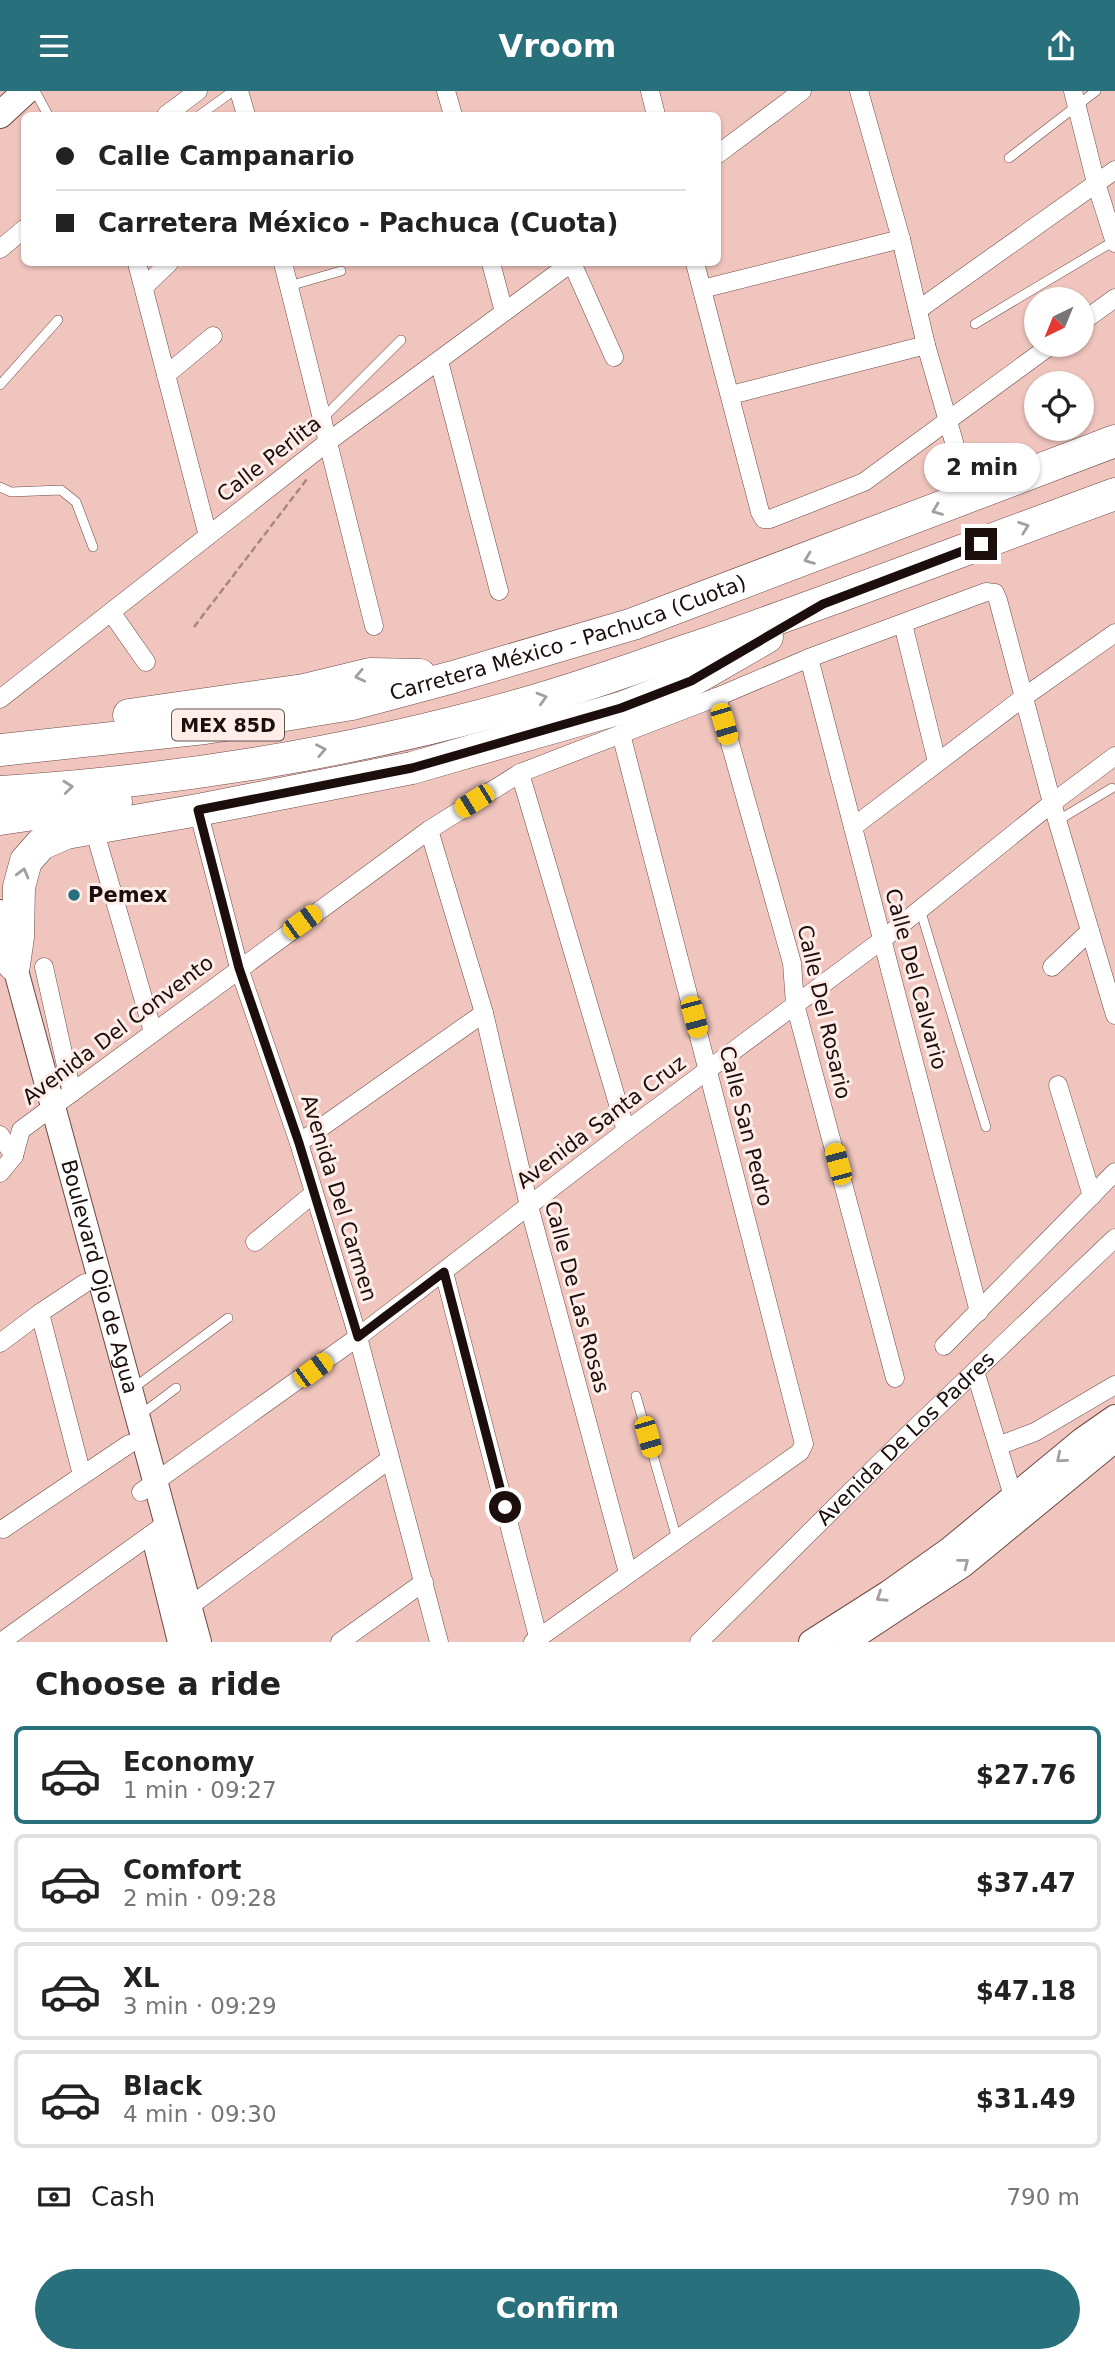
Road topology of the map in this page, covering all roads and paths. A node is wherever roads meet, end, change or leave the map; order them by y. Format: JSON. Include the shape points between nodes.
{"nodes":[{"id":1,"x":4,"y":91,"type":"edge"},
{"id":2,"x":26,"y":91,"type":"edge"},
{"id":3,"x":35,"y":91,"type":"edge"},
{"id":4,"x":198,"y":91,"type":"edge"},
{"id":5,"x":233,"y":91,"type":"edge"},
{"id":6,"x":239,"y":91,"type":"edge"},
{"id":7,"x":446,"y":91,"type":"edge"},
{"id":8,"x":650,"y":91,"type":"edge"},
{"id":9,"x":802,"y":91,"type":"edge"},
{"id":10,"x":859,"y":91,"type":"edge"},
{"id":11,"x":1096,"y":91,"type":"edge"},
{"id":12,"x":0,"y":95,"type":"edge"},
{"id":13,"x":1075,"y":98,"type":"edge"},
{"id":14,"x":47,"y":112,"type":"edge"},
{"id":15,"x":170,"y":112,"type":"edge"},
{"id":16,"x":204,"y":112,"type":"edge"},
{"id":17,"x":245,"y":112,"type":"edge"},
{"id":18,"x":452,"y":112,"type":"edge"},
{"id":19,"x":655,"y":112,"type":"edge"},
{"id":20,"x":0,"y":115,"type":"edge"},
{"id":21,"x":721,"y":152,"type":"edge"},
{"id":22,"x":1009,"y":158,"type":"dead end"},
{"id":23,"x":1115,"y":170,"type":"edge"},
{"id":24,"x":1096,"y":183,"type":"junction"},
{"id":25,"x":21,"y":232,"type":"edge"},
{"id":26,"x":901,"y":239,"type":"junction"},
{"id":27,"x":1114,"y":242,"type":"edge"},
{"id":28,"x":0,"y":249,"type":"edge"},
{"id":29,"x":138,"y":266,"type":"edge"},
{"id":30,"x":166,"y":266,"type":"edge"},
{"id":31,"x":284,"y":266,"type":"edge"},
{"id":32,"x":492,"y":266,"type":"edge"},
{"id":33,"x":568,"y":266,"type":"edge"},
{"id":34,"x":573,"y":266,"type":"edge"},
{"id":35,"x":696,"y":266,"type":"edge"},
{"id":36,"x":341,"y":271,"type":"dead end"},
{"id":37,"x":289,"y":286,"type":"junction"},
{"id":38,"x":144,"y":287,"type":"junction"},
{"id":39,"x":702,"y":289,"type":"junction"},
{"id":40,"x":1115,"y":298,"type":"edge"},
{"id":41,"x":918,"y":310,"type":"junction"},
{"id":42,"x":504,"y":313,"type":"junction"},
{"id":43,"x":1094,"y":313,"type":"edge"},
{"id":44,"x":58,"y":320,"type":"dead end"},
{"id":45,"x":975,"y":324,"type":"dead end"},
{"id":46,"x":214,"y":336,"type":"dead end"},
{"id":47,"x":401,"y":340,"type":"dead end"},
{"id":48,"x":926,"y":345,"type":"junction"},
{"id":49,"x":614,"y":357,"type":"dead end"},
{"id":50,"x":1034,"y":357,"type":"edge"},
{"id":51,"x":439,"y":361,"type":"junction"},
{"id":52,"x":166,"y":375,"type":"junction"},
{"id":53,"x":0,"y":384,"type":"edge"},
{"id":54,"x":731,"y":394,"type":"junction"},
{"id":55,"x":323,"y":418,"type":"junction"},
{"id":56,"x":948,"y":419,"type":"junction"},
{"id":57,"x":1115,"y":441,"type":"edge"},
{"id":58,"x":954,"y":442,"type":"dead end"},
{"id":59,"x":324,"y":445,"type":"junction"},
{"id":60,"x":0,"y":487,"type":"edge"},
{"id":61,"x":1115,"y":494,"type":"edge"},
{"id":62,"x":208,"y":536,"type":"junction"},
{"id":63,"x":93,"y":547,"type":"dead end"},
{"id":64,"x":499,"y":591,"type":"dead end"},
{"id":65,"x":823,"y":604,"type":"junction"},
{"id":66,"x":111,"y":612,"type":"junction"},
{"id":67,"x":903,"y":624,"type":"junction"},
{"id":68,"x":374,"y":626,"type":"dead end"},
{"id":69,"x":194,"y":627,"type":"dead end"},
{"id":70,"x":1115,"y":633,"type":"edge"},
{"id":71,"x":809,"y":658,"type":"junction"},
{"id":72,"x":146,"y":662,"type":"dead end"},
{"id":73,"x":453,"y":677,"type":"junction"},
{"id":74,"x":717,"y":697,"type":"junction"},
{"id":75,"x":1024,"y":697,"type":"junction"},
{"id":76,"x":0,"y":699,"type":"edge"},
{"id":77,"x":0,"y":730,"type":"edge"},
{"id":78,"x":621,"y":734,"type":"junction"},
{"id":79,"x":0,"y":750,"type":"edge"},
{"id":80,"x":1115,"y":756,"type":"edge"},
{"id":81,"x":937,"y":762,"type":"junction"},
{"id":82,"x":412,"y":768,"type":"junction"},
{"id":83,"x":520,"y":773,"type":"junction"},
{"id":84,"x":1112,"y":788,"type":"dead end"},
{"id":85,"x":0,"y":810,"type":"edge"},
{"id":86,"x":198,"y":810,"type":"junction"},
{"id":87,"x":1055,"y":812,"type":"junction"},
{"id":88,"x":853,"y":827,"type":"junction"},
{"id":89,"x":94,"y":829,"type":"junction"},
{"id":90,"x":429,"y":830,"type":"junction"},
{"id":91,"x":920,"y":909,"type":"junction"},
{"id":92,"x":0,"y":912,"type":"edge"},
{"id":93,"x":1090,"y":931,"type":"junction"},
{"id":94,"x":882,"y":940,"type":"junction"},
{"id":95,"x":19,"y":963,"type":"edge"},
{"id":96,"x":1052,"y":967,"type":"dead end"},
{"id":97,"x":239,"y":968,"type":"junction"},
{"id":98,"x":795,"y":1004,"type":"junction"},
{"id":99,"x":484,"y":1013,"type":"junction"},
{"id":100,"x":1115,"y":1016,"type":"edge"},
{"id":101,"x":153,"y":1032,"type":"junction"},
{"id":102,"x":708,"y":1069,"type":"junction"},
{"id":103,"x":1058,"y":1085,"type":"dead end"},
{"id":104,"x":72,"y":1093,"type":"junction"},
{"id":105,"x":46,"y":1112,"type":"junction"},
{"id":106,"x":986,"y":1127,"type":"dead end"},
{"id":107,"x":626,"y":1131,"type":"junction"},
{"id":108,"x":0,"y":1135,"type":"edge"},
{"id":109,"x":299,"y":1143,"type":"junction"},
{"id":110,"x":13,"y":1156,"type":"junction"},
{"id":111,"x":1115,"y":1172,"type":"edge"},
{"id":112,"x":0,"y":1173,"type":"edge"},
{"id":113,"x":314,"y":1193,"type":"junction"},
{"id":114,"x":1092,"y":1196,"type":"junction"},
{"id":115,"x":529,"y":1206,"type":"junction"},
{"id":116,"x":1115,"y":1238,"type":"edge"},
{"id":117,"x":255,"y":1242,"type":"dead end"},
{"id":118,"x":444,"y":1272,"type":"junction"},
{"id":119,"x":85,"y":1283,"type":"junction"},
{"id":120,"x":979,"y":1312,"type":"junction"},
{"id":121,"x":40,"y":1313,"type":"junction"},
{"id":122,"x":229,"y":1318,"type":"dead end"},
{"id":123,"x":358,"y":1337,"type":"junction"},
{"id":124,"x":0,"y":1343,"type":"edge"},
{"id":125,"x":944,"y":1346,"type":"dead end"},
{"id":126,"x":975,"y":1371,"type":"junction"},
{"id":127,"x":895,"y":1378,"type":"dead end"},
{"id":128,"x":1115,"y":1385,"type":"edge"},
{"id":129,"x":176,"y":1388,"type":"dead end"},
{"id":130,"x":130,"y":1391,"type":"junction"},
{"id":131,"x":636,"y":1396,"type":"dead end"},
{"id":132,"x":138,"y":1417,"type":"junction"},
{"id":133,"x":1115,"y":1417,"type":"edge"},
{"id":134,"x":1115,"y":1440,"type":"edge"},
{"id":135,"x":129,"y":1444,"type":"junction"},
{"id":136,"x":999,"y":1446,"type":"junction"},
{"id":137,"x":390,"y":1459,"type":"junction"},
{"id":138,"x":82,"y":1475,"type":"junction"},
{"id":139,"x":149,"y":1487,"type":"junction"},
{"id":140,"x":1013,"y":1496,"type":"junction"},
{"id":141,"x":160,"y":1528,"type":"junction"},
{"id":142,"x":3,"y":1529,"type":"dead end"},
{"id":143,"x":677,"y":1539,"type":"junction"},
{"id":144,"x":628,"y":1573,"type":"junction"},
{"id":145,"x":424,"y":1582,"type":"junction"},
{"id":146,"x":182,"y":1612,"type":"junction"},
{"id":147,"x":535,"y":1640,"type":"edge"},
{"id":148,"x":1,"y":1642,"type":"edge"},
{"id":149,"x":180,"y":1642,"type":"edge"},
{"id":150,"x":199,"y":1642,"type":"edge"},
{"id":151,"x":340,"y":1642,"type":"edge"},
{"id":152,"x":439,"y":1642,"type":"edge"},
{"id":153,"x":699,"y":1642,"type":"edge"},
{"id":154,"x":811,"y":1642,"type":"edge"},
{"id":155,"x":846,"y":1642,"type":"edge"}],
"edges":[{"from":1,"to":12,"type":"main road"},
{"from":2,"to":20,"type":"main road"},
{"from":3,"to":14,"type":"lane"},
{"from":4,"to":15,"type":"street"},
{"from":5,"to":16,"type":"lane"},
{"from":6,"to":17,"type":"street"},
{"from":7,"to":18,"type":"street"},
{"from":8,"to":19,"type":"street"},
{"from":9,"to":21,"type":"street"},
{"from":10,"to":26,"type":"street"},
{"from":11,"to":13,"type":"lane"},
{"from":13,"to":22,"type":"lane"},
{"from":13,"to":24,"type":"street"},
{"from":23,"to":24,"type":"street"},
{"from":24,"to":27,"type":"street"},
{"from":24,"to":41,"type":"street"},
{"from":25,"to":28,"type":"street"},
{"from":26,"to":39,"type":"street"},
{"from":26,"to":41,"type":"street"},
{"from":27,"to":45,"type":"lane"},
{"from":29,"to":38,"type":"street"},
{"from":30,"to":38,"type":"street"},
{"from":31,"to":37,"type":"street"},
{"from":32,"to":42,"type":"street"},
{"from":33,"to":42,"type":"street","name":"Calle Perlita"},
{"from":34,"to":49,"type":"street"},
{"from":35,"to":39,"type":"street"},
{"from":36,"to":37,"type":"lane"},
{"from":37,"to":55,"type":"street"},
{"from":38,"to":52,"type":"street"},
{"from":39,"to":54,"type":"street"},
{"from":40,"to":43,"type":"street"},
{"from":41,"to":48,"type":"street"},
{"from":42,"to":51,"type":"street","name":"Calle Perlita"},
{"from":44,"to":53,"type":"lane"},
{"from":46,"to":52,"type":"street"},
{"from":47,"to":55,"type":"lane"},
{"from":48,"to":54,"type":"street"},
{"from":48,"to":56,"type":"street"},
{"from":50,"to":56,"type":"street"},
{"from":51,"to":59,"type":"street","name":"Calle Perlita"},
{"from":51,"to":64,"type":"street"},
{"from":52,"to":62,"type":"street"},
{"from":54,"to":56,"type":"street","via":[[764,519],[864,482]]},
{"from":55,"to":59,"type":"street"},
{"from":56,"to":58,"type":"street"},
{"from":57,"to":73,"type":"highway","name":"Carretera México - Pachuca (Cuota)","number":"MEX 85D","one_way":true,"via":[[633,624]]},
{"from":59,"to":62,"type":"street","name":"Calle Perlita"},
{"from":59,"to":68,"type":"street"},
{"from":59,"to":69,"type":"path","via":[[318,466]]},
{"from":60,"to":63,"type":"lane","via":[[11,492],[61,490],[76,502]]},
{"from":65,"to":61,"type":"highway","name":"Carretera México - Pachuca (Cuota)","number":"MEX 85D","one_way":true},
{"from":62,"to":66,"type":"street","name":"Calle Perlita"},
{"from":65,"to":82,"type":"highway","via":[[691,681],[621,708]]},
{"from":85,"to":65,"type":"highway","name":"Carretera México - Pachuca (Cuota)","number":"MEX 85D","one_way":true,"via":[[157,777],[264,762],[477,716],[587,685]]},
{"from":66,"to":72,"type":"street"},
{"from":66,"to":76,"type":"street","name":"Calle Perlita"},
{"from":67,"to":71,"type":"street","name":"Avenida Del Convento"},
{"from":67,"to":75,"type":"street","name":"Avenida Del Convento","via":[[986,592],[995,593]]},
{"from":67,"to":81,"type":"street"},
{"from":70,"to":75,"type":"street"},
{"from":71,"to":74,"type":"street","name":"Avenida Del Convento"},
{"from":71,"to":88,"type":"street","name":"Calle Del Calvario"},
{"from":73,"to":77,"type":"highway","one_way":true,"via":[[370,674],[304,690]]},
{"from":73,"to":79,"type":"highway","name":"Carretera México - Pachuca (Cuota)","number":"MEX 85D","via":[[352,704],[205,729]]},
{"from":74,"to":78,"type":"street","name":"Avenida Del Convento"},
{"from":74,"to":98,"type":"street","name":"Calle Del Rosario","via":[[792,963]]},
{"from":75,"to":81,"type":"street"},
{"from":75,"to":87,"type":"street"},
{"from":78,"to":83,"type":"street","name":"Avenida Del Convento"},
{"from":78,"to":102,"type":"street","name":"Calle San Pedro"},
{"from":80,"to":87,"type":"street","name":"Avenida Santa Cruz"},
{"from":81,"to":88,"type":"street"},
{"from":82,"to":85,"type":"highway","via":[[360,768]]},
{"from":82,"to":86,"type":"highway"},
{"from":83,"to":90,"type":"street","name":"Avenida Del Convento"},
{"from":83,"to":107,"type":"street"},
{"from":84,"to":87,"type":"lane"},
{"from":86,"to":89,"type":"highway"},
{"from":86,"to":97,"type":"street","name":"Avenida Del Carmen"},
{"from":87,"to":91,"type":"street","name":"Avenida Santa Cruz"},
{"from":87,"to":93,"type":"street"},
{"from":88,"to":94,"type":"street","name":"Calle Del Calvario"},
{"from":95,"to":89,"type":"highway","one_way":true,"via":[[19,887],[26,861],[41,844],[66,833]]},
{"from":89,"to":101,"type":"street"},
{"from":90,"to":97,"type":"street","name":"Avenida Del Convento"},
{"from":90,"to":99,"type":"street","name":"Calle De Las Rosas"},
{"from":91,"to":94,"type":"street","name":"Avenida Santa Cruz"},
{"from":91,"to":106,"type":"lane"},
{"from":92,"to":95,"type":"main road","name":"Boulevard Ojo de Agua"},
{"from":93,"to":96,"type":"street"},
{"from":93,"to":100,"type":"street"},
{"from":94,"to":98,"type":"street","name":"Avenida Santa Cruz"},
{"from":94,"to":120,"type":"street","name":"Calle Del Calvario"},
{"from":95,"to":104,"type":"street"},
{"from":95,"to":105,"type":"main road","name":"Boulevard Ojo de Agua"},
{"from":97,"to":101,"type":"street","name":"Avenida Del Convento"},
{"from":97,"to":109,"type":"street","name":"Avenida Del Carmen"},
{"from":98,"to":102,"type":"street","name":"Avenida Santa Cruz"},
{"from":98,"to":127,"type":"street","name":"Calle Del Rosario"},
{"from":99,"to":109,"type":"street"},
{"from":99,"to":115,"type":"street","name":"Calle De Las Rosas"},
{"from":101,"to":104,"type":"street","name":"Avenida Del Convento"},
{"from":102,"to":107,"type":"street","name":"Avenida Santa Cruz"},
{"from":102,"to":143,"type":"street","name":"Calle San Pedro","via":[[804,1444]]},
{"from":103,"to":114,"type":"street"},
{"from":104,"to":105,"type":"street","name":"Avenida Del Convento"},
{"from":105,"to":110,"type":"street","name":"Avenida Del Convento","via":[[21,1130]]},
{"from":105,"to":119,"type":"main road","name":"Boulevard Ojo de Agua"},
{"from":105,"to":130,"type":"main road","name":"Boulevard Ojo de Agua"},
{"from":107,"to":115,"type":"street","name":"Avenida Santa Cruz"},
{"from":108,"to":110,"type":"street"},
{"from":109,"to":113,"type":"street","name":"Avenida Del Carmen"},
{"from":110,"to":112,"type":"street","name":"Avenida Del Convento"},
{"from":111,"to":114,"type":"street"},
{"from":113,"to":117,"type":"street"},
{"from":113,"to":123,"type":"street","name":"Avenida Del Carmen"},
{"from":114,"to":120,"type":"street"},
{"from":115,"to":118,"type":"street","name":"Avenida Santa Cruz"},
{"from":115,"to":144,"type":"street","name":"Calle De Las Rosas"},
{"from":116,"to":126,"type":"street","name":"Avenida De Los Padres"},
{"from":118,"to":123,"type":"street","name":"Avenida Santa Cruz"},
{"from":118,"to":147,"type":"street"},
{"from":119,"to":121,"type":"street"},
{"from":119,"to":135,"type":"main road","name":"Boulevard Ojo de Agua"},
{"from":120,"to":125,"type":"street"},
{"from":121,"to":124,"type":"street"},
{"from":121,"to":138,"type":"street"},
{"from":122,"to":130,"type":"lane"},
{"from":123,"to":137,"type":"street","name":"Avenida Del Carmen"},
{"from":123,"to":139,"type":"street","name":"Avenida Santa Cruz"},
{"from":126,"to":136,"type":"street"},
{"from":126,"to":153,"type":"street","name":"Avenida De Los Padres"},
{"from":128,"to":136,"type":"street","via":[[1035,1432]]},
{"from":129,"to":132,"type":"lane"},
{"from":130,"to":132,"type":"main road","name":"Boulevard Ojo de Agua"},
{"from":131,"to":143,"type":"lane"},
{"from":132,"to":139,"type":"main road","name":"Boulevard Ojo de Agua"},
{"from":133,"to":140,"type":"main road","one_way":true},
{"from":155,"to":134,"type":"main road","one_way":true,"via":[[963,1565]]},
{"from":135,"to":138,"type":"street"},
{"from":135,"to":139,"type":"main road","name":"Boulevard Ojo de Agua"},
{"from":136,"to":140,"type":"street"},
{"from":137,"to":145,"type":"street","name":"Avenida Del Carmen"},
{"from":137,"to":146,"type":"street"},
{"from":138,"to":142,"type":"street"},
{"from":139,"to":141,"type":"main road","name":"Boulevard Ojo de Agua"},
{"from":140,"to":154,"type":"main road","one_way":true,"via":[[950,1549]]},
{"from":141,"to":146,"type":"main road","name":"Boulevard Ojo de Agua"},
{"from":141,"to":148,"type":"street"},
{"from":143,"to":144,"type":"street"},
{"from":144,"to":147,"type":"street"},
{"from":145,"to":151,"type":"street"},
{"from":145,"to":152,"type":"street","name":"Avenida Del Carmen"},
{"from":146,"to":149,"type":"main road","name":"Boulevard Ojo de Agua"},
{"from":146,"to":150,"type":"main road","name":"Boulevard Ojo de Agua"}]}
